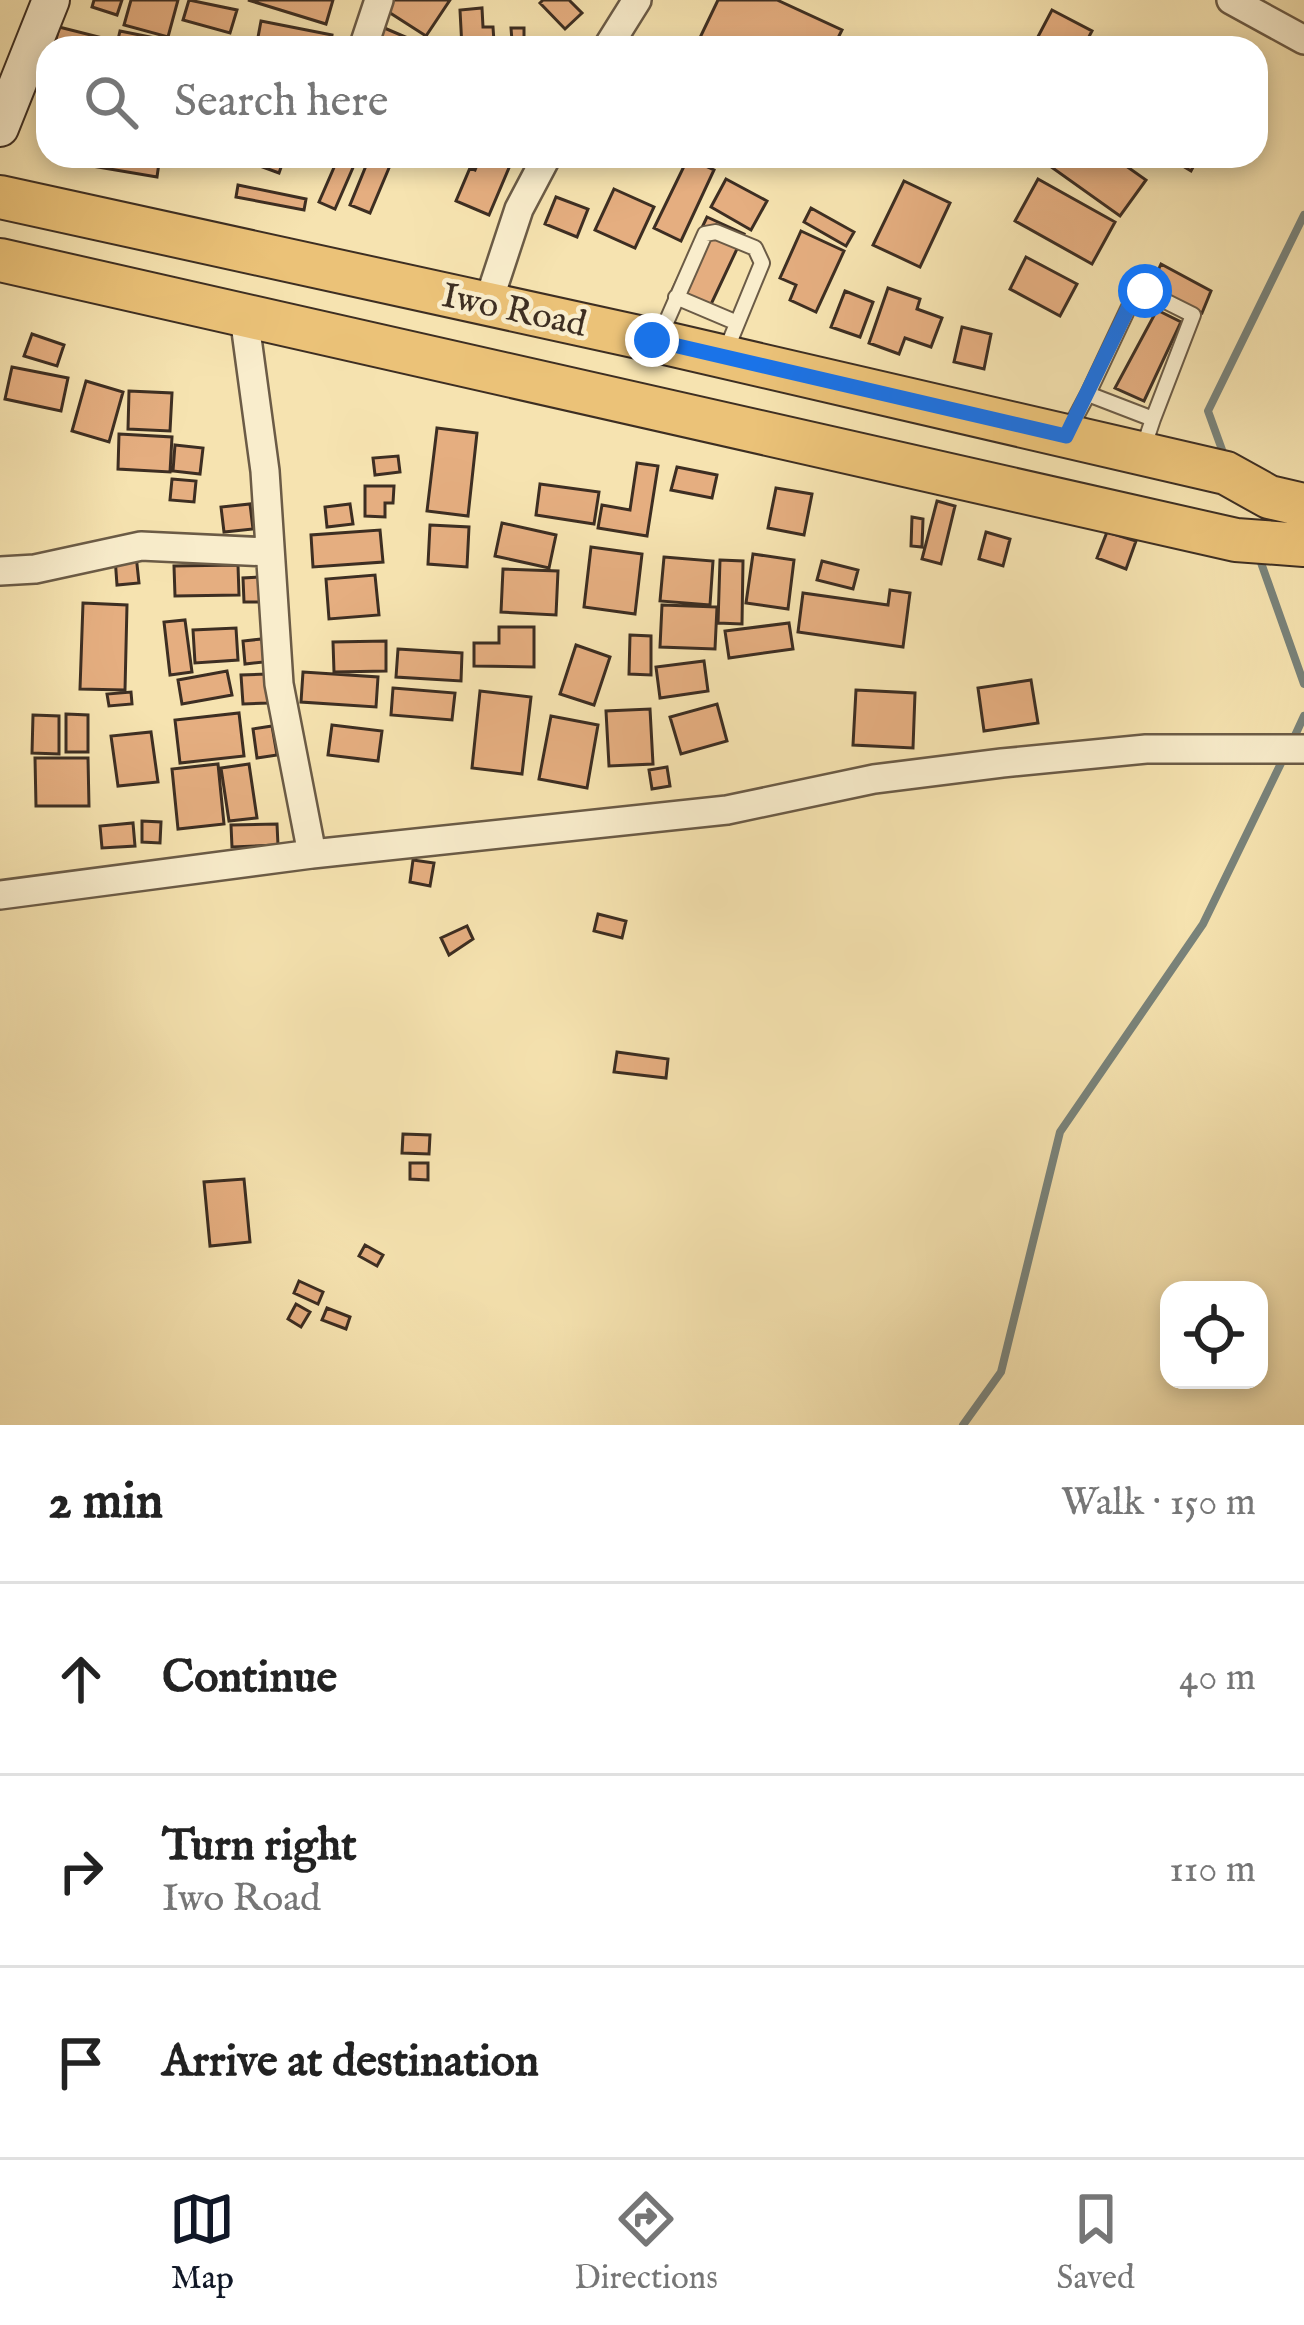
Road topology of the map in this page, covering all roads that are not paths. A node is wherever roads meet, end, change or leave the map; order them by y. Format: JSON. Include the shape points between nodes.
{"nodes":[{"id":1,"x":51,"y":0,"type":"edge"},
{"id":2,"x":380,"y":0,"type":"edge"},
{"id":3,"x":637,"y":0,"type":"edge"},
{"id":4,"x":1231,"y":0,"type":"edge"},
{"id":5,"x":37,"y":36,"type":"edge"},
{"id":6,"x":367,"y":36,"type":"edge"},
{"id":7,"x":615,"y":36,"type":"edge"},
{"id":8,"x":36,"y":38,"type":"edge"},
{"id":9,"x":1304,"y":40,"type":"edge"},
{"id":10,"x":0,"y":128,"type":"edge"},
{"id":11,"x":541,"y":168,"type":"edge"},
{"id":12,"x":0,"y":197,"type":"edge"},
{"id":13,"x":1,"y":265,"type":"edge"},
{"id":14,"x":676,"y":297,"type":"junction"},
{"id":15,"x":487,"y":307,"type":"junction"},
{"id":16,"x":244,"y":316,"type":"junction"},
{"id":17,"x":652,"y":340,"type":"junction"},
{"id":18,"x":730,"y":340,"type":"junction"},
{"id":19,"x":1088,"y":394,"type":"junction"},
{"id":20,"x":1066,"y":436,"type":"junction"},
{"id":21,"x":1147,"y":436,"type":"junction"},
{"id":22,"x":1290,"y":522,"type":"edge"},
{"id":23,"x":269,"y":552,"type":"junction"},
{"id":24,"x":0,"y":571,"type":"edge"},
{"id":25,"x":1304,"y":748,"type":"edge"},
{"id":26,"x":312,"y":854,"type":"junction"},
{"id":27,"x":0,"y":895,"type":"edge"}],
"edges":[{"from":1,"to":5,"type":"street"},
{"from":2,"to":6,"type":"street"},
{"from":3,"to":7,"type":"street"},
{"from":4,"to":9,"type":"street"},
{"from":8,"to":10,"type":"street"},
{"from":11,"to":15,"type":"street"},
{"from":12,"to":15,"type":"main road","name":"Iwo Road"},
{"from":13,"to":16,"type":"main road","name":"Iwo Road"},
{"from":14,"to":17,"type":"lane"},
{"from":14,"to":18,"type":"lane"},
{"from":14,"to":18,"type":"lane","via":[[705,234],[755,248],[762,263]]},
{"from":15,"to":17,"type":"main road","name":"Iwo Road"},
{"from":16,"to":22,"type":"main road","name":"Iwo Road","via":[[1236,540]]},
{"from":16,"to":23,"type":"street"},
{"from":17,"to":18,"type":"main road","name":"Iwo Road"},
{"from":18,"to":20,"type":"main road","name":"Iwo Road"},
{"from":19,"to":20,"type":"lane"},
{"from":19,"to":21,"type":"lane"},
{"from":19,"to":21,"type":"lane","via":[[1135,294],[1145,291],[1192,315]]},
{"from":20,"to":21,"type":"main road","name":"Iwo Road"},
{"from":21,"to":22,"type":"main road","name":"Iwo Road","via":[[1226,473]]},
{"from":23,"to":24,"type":"street","via":[[141,546]]},
{"from":23,"to":26,"type":"street","via":[[279,684]]},
{"from":25,"to":26,"type":"street","via":[[1146,749],[1002,764],[874,779],[727,810]]},
{"from":26,"to":27,"type":"street"}]}
